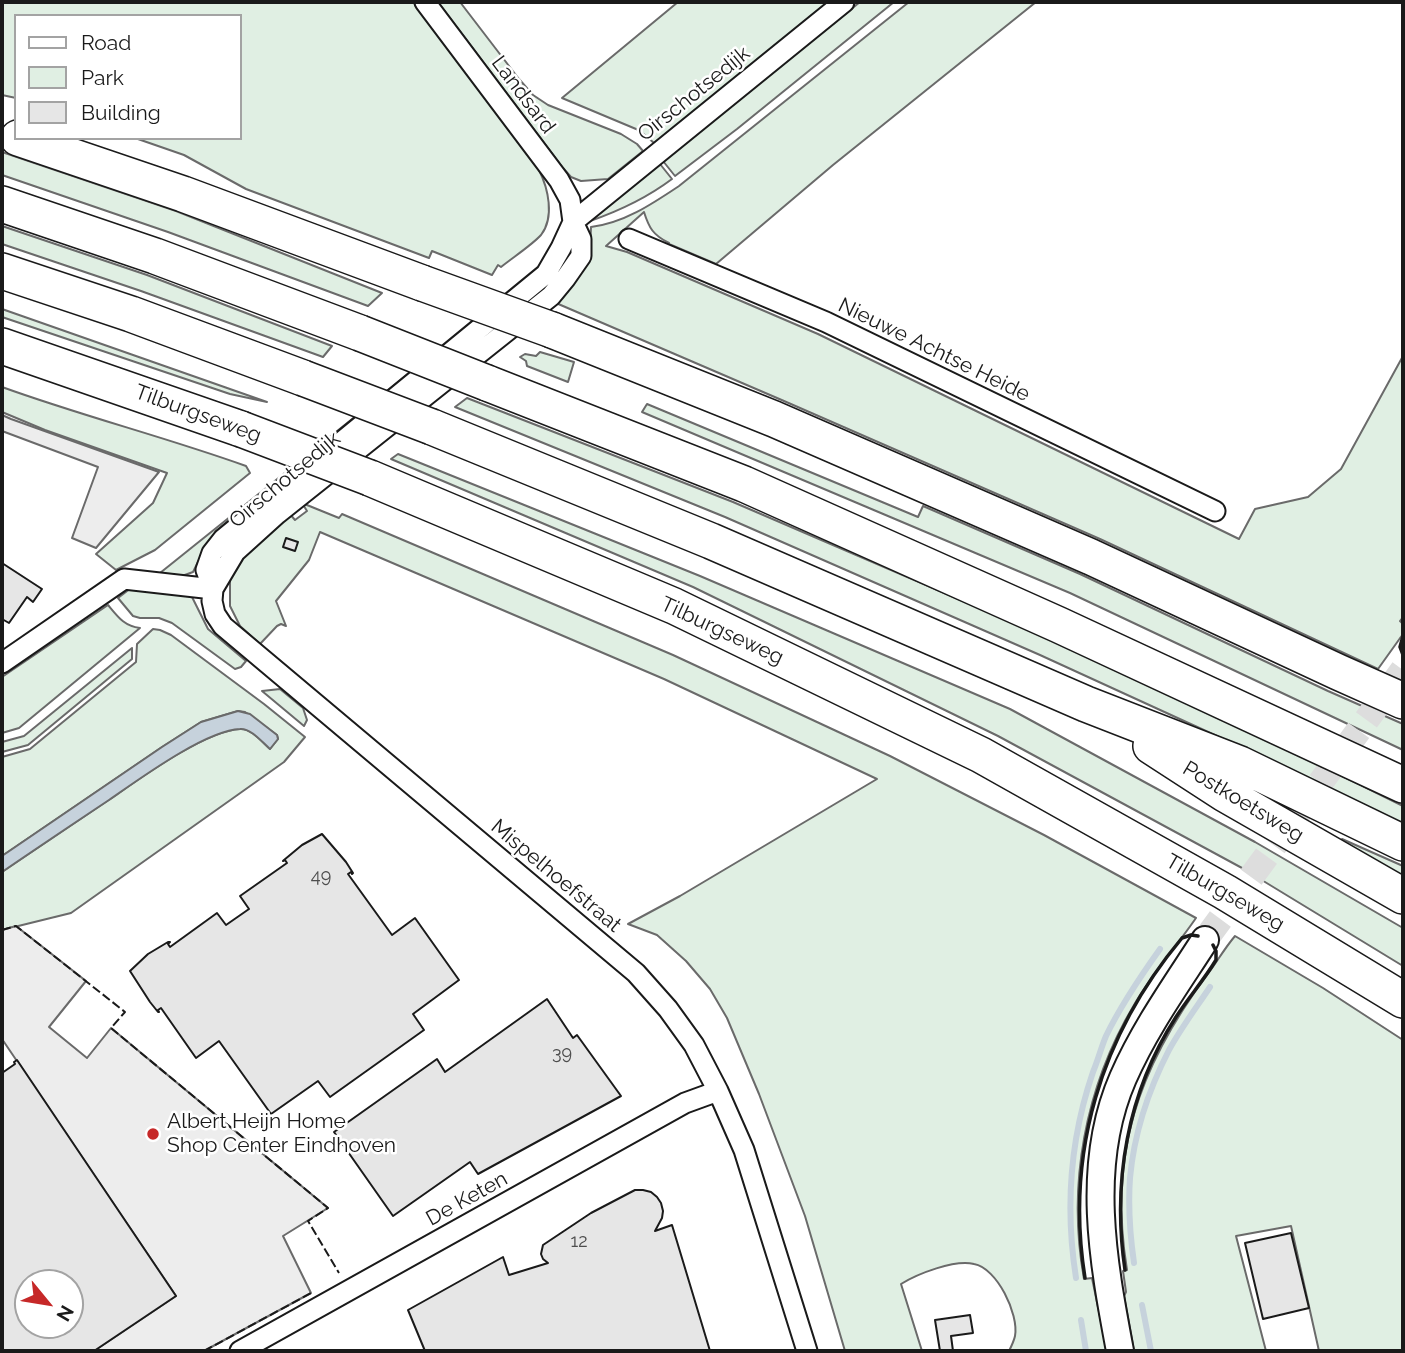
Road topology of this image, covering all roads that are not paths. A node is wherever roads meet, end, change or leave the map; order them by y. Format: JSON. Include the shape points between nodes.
{"nodes":[{"id":1,"x":425,"y":2,"type":"edge"},
{"id":2,"x":844,"y":2,"type":"edge"},
{"id":3,"x":23,"y":140,"type":"edge"},
{"id":4,"x":2,"y":204,"type":"edge"},
{"id":5,"x":573,"y":222,"type":"junction"},
{"id":6,"x":629,"y":239,"type":"dead end"},
{"id":7,"x":2,"y":271,"type":"edge"},
{"id":8,"x":2,"y":346,"type":"edge"},
{"id":9,"x":1215,"y":511,"type":"dead end"},
{"id":10,"x":213,"y":589,"type":"junction"},
{"id":11,"x":2,"y":663,"type":"edge"},
{"id":12,"x":1403,"y":701,"type":"edge"},
{"id":13,"x":1086,"y":704,"type":"junction"},
{"id":14,"x":1403,"y":785,"type":"edge"},
{"id":15,"x":1403,"y":844,"type":"edge"},
{"id":16,"x":1403,"y":896,"type":"edge"},
{"id":17,"x":1205,"y":940,"type":"tunnel mouth"},
{"id":18,"x":1403,"y":1000,"type":"edge"},
{"id":19,"x":718,"y":1091,"type":"junction"},
{"id":20,"x":240,"y":1351,"type":"edge"},
{"id":21,"x":807,"y":1351,"type":"edge"},
{"id":22,"x":1120,"y":1351,"type":"edge"}],
"edges":[{"from":1,"to":5,"type":"street","name":"Landsard","via":[[559,180]]},
{"from":2,"to":5,"type":"street","name":"Oirschotsedijk"},
{"from":3,"to":12,"type":"highway","bridge":true,"via":[[552,330],[774,419],[1091,557]]},
{"from":4,"to":14,"type":"highway","bridge":true,"via":[[360,333],[744,484]]},
{"from":5,"to":10,"type":"street","name":"Oirschotsedijk","via":[[581,239],[581,256],[551,296],[277,514],[236,552]]},
{"from":6,"to":9,"type":"street","name":"Nieuwe Achtse Heide","via":[[826,322]]},
{"from":7,"to":13,"type":"highway","bridge":true,"via":[[131,314],[432,427],[711,541]]},
{"from":8,"to":18,"type":"highway","name":"Tilburgseweg","bridge":true,"via":[[370,478],[674,607],[981,755],[1225,891]]},
{"from":10,"to":11,"type":"street","via":[[124,579]]},
{"from":10,"to":19,"type":"street","name":"Mispelhoefstraat","via":[[215,614],[223,626],[636,973],[694,1045]]},
{"from":13,"to":15,"type":"highway","via":[[1240,764]]},
{"from":13,"to":16,"type":"highway","name":"Postkoetsweg","via":[[1225,794]]},
{"from":17,"to":22,"type":"street","via":[[1146,1030],[1122,1079],[1108,1124],[1099,1188]]},
{"from":19,"to":20,"type":"street","name":"De Keten","via":[[685,1104]]},
{"from":19,"to":21,"type":"street","name":"Mispelhoefstraat","via":[[744,1150]]}]}
